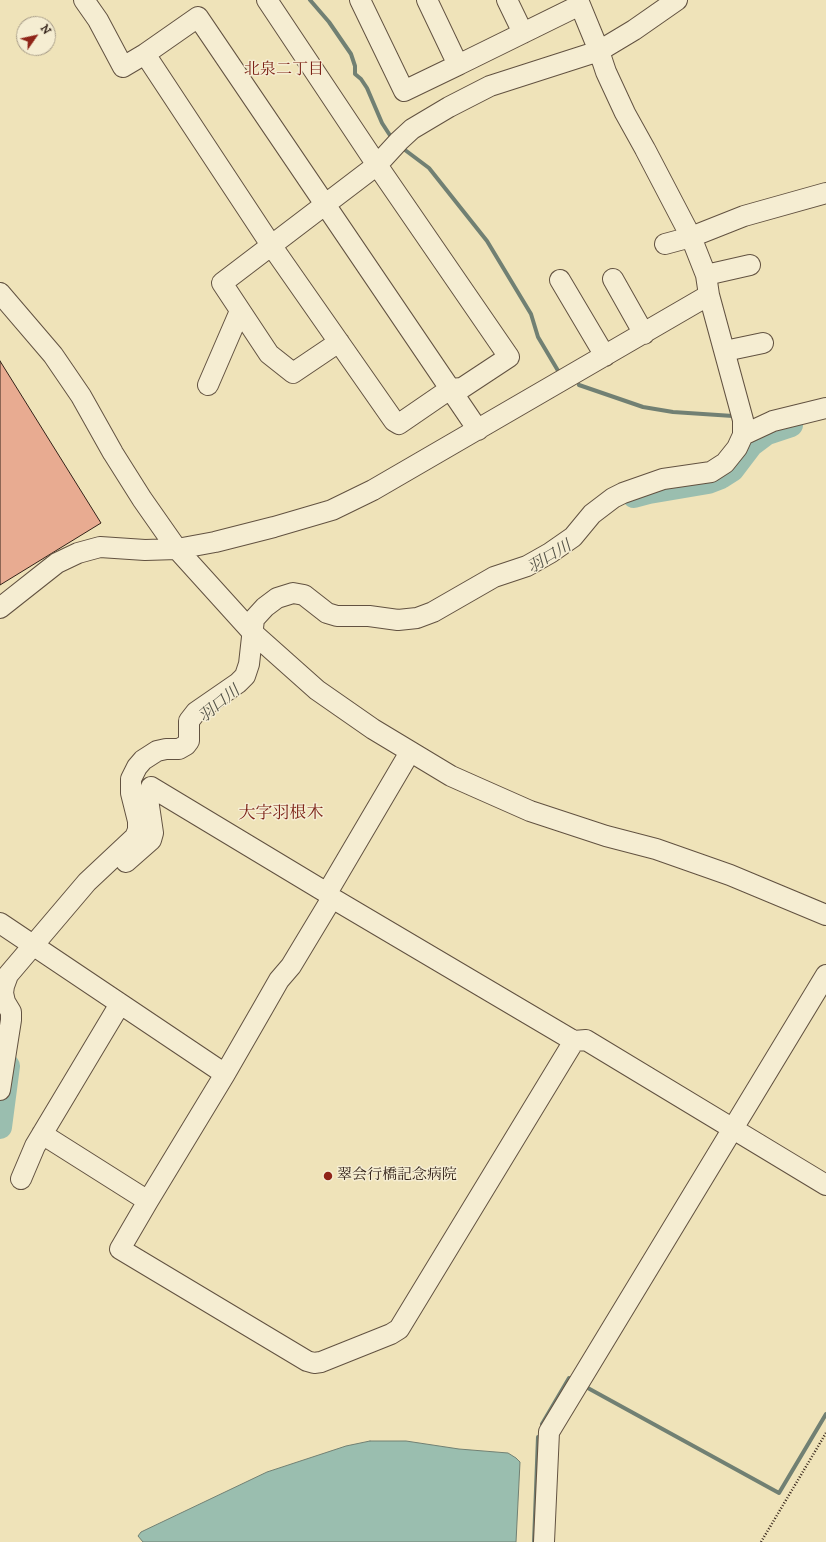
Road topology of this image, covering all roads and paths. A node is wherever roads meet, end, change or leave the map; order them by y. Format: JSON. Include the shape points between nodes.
{"nodes":[{"id":1,"x":84,"y":0,"type":"edge"},
{"id":2,"x":267,"y":0,"type":"edge"},
{"id":3,"x":360,"y":0,"type":"edge"},
{"id":4,"x":427,"y":0,"type":"edge"},
{"id":5,"x":507,"y":0,"type":"edge"},
{"id":6,"x":676,"y":0,"type":"edge"},
{"id":7,"x":579,"y":3,"type":"edge"},
{"id":8,"x":523,"y":33,"type":"junction"},
{"id":9,"x":599,"y":51,"type":"junction"},
{"id":10,"x":145,"y":54,"type":"junction"},
{"id":11,"x":458,"y":65,"type":"junction"},
{"id":12,"x":377,"y":165,"type":"junction"},
{"id":13,"x":826,"y":193,"type":"edge"},
{"id":14,"x":325,"y":205,"type":"junction"},
{"id":15,"x":691,"y":237,"type":"junction"},
{"id":16,"x":665,"y":244,"type":"dead end"},
{"id":17,"x":271,"y":245,"type":"junction"},
{"id":18,"x":750,"y":265,"type":"dead end"},
{"id":19,"x":706,"y":275,"type":"junction"},
{"id":20,"x":613,"y":279,"type":"dead end"},
{"id":21,"x":560,"y":280,"type":"dead end"},
{"id":22,"x":0,"y":293,"type":"edge"},
{"id":23,"x":709,"y":295,"type":"junction"},
{"id":24,"x":240,"y":311,"type":"junction"},
{"id":25,"x":644,"y":334,"type":"junction"},
{"id":26,"x":339,"y":342,"type":"junction"},
{"id":27,"x":763,"y":342,"type":"dead end"},
{"id":28,"x":725,"y":351,"type":"junction"},
{"id":29,"x":605,"y":356,"type":"junction"},
{"id":30,"x":208,"y":385,"type":"dead end"},
{"id":31,"x":450,"y":390,"type":"junction"},
{"id":32,"x":826,"y":408,"type":"edge"},
{"id":33,"x":478,"y":430,"type":"junction"},
{"id":34,"x":743,"y":435,"type":"junction"},
{"id":35,"x":177,"y":549,"type":"junction"},
{"id":36,"x":0,"y":608,"type":"edge"},
{"id":37,"x":253,"y":633,"type":"junction"},
{"id":38,"x":410,"y":752,"type":"junction"},
{"id":39,"x":102,"y":867,"type":"junction"},
{"id":40,"x":330,"y":895,"type":"junction"},
{"id":41,"x":826,"y":915,"type":"edge"},
{"id":42,"x":0,"y":923,"type":"edge"},
{"id":43,"x":33,"y":945,"type":"junction"},
{"id":44,"x":826,"y":975,"type":"edge"},
{"id":45,"x":120,"y":1004,"type":"junction"},
{"id":46,"x":574,"y":1041,"type":"junction"},
{"id":47,"x":225,"y":1074,"type":"junction"},
{"id":48,"x":0,"y":1090,"type":"edge"},
{"id":49,"x":733,"y":1128,"type":"junction"},
{"id":50,"x":42,"y":1134,"type":"junction"},
{"id":51,"x":21,"y":1179,"type":"dead end"},
{"id":52,"x":826,"y":1185,"type":"edge"},
{"id":53,"x":148,"y":1201,"type":"junction"},
{"id":54,"x":826,"y":1433,"type":"edge"},
{"id":55,"x":544,"y":1542,"type":"edge"},
{"id":56,"x":760,"y":1542,"type":"edge"}],
"edges":[{"from":1,"to":10,"type":"street","via":[[124,67]]},
{"from":2,"to":12,"type":"street"},
{"from":3,"to":11,"type":"street","via":[[404,90]]},
{"from":4,"to":11,"type":"street"},
{"from":5,"to":8,"type":"street"},
{"from":6,"to":9,"type":"street"},
{"from":7,"to":8,"type":"street"},
{"from":7,"to":9,"type":"street"},
{"from":8,"to":11,"type":"street"},
{"from":9,"to":12,"type":"street","via":[[490,86],[449,106],[412,129]]},
{"from":9,"to":15,"type":"street","via":[[625,113]]},
{"from":10,"to":14,"type":"street","via":[[198,16]]},
{"from":10,"to":17,"type":"street"},
{"from":12,"to":14,"type":"street"},
{"from":12,"to":31,"type":"street","via":[[510,357],[462,388]]},
{"from":13,"to":15,"type":"street","via":[[744,216]]},
{"from":14,"to":17,"type":"street"},
{"from":14,"to":31,"type":"street"},
{"from":15,"to":16,"type":"street"},
{"from":15,"to":19,"type":"street"},
{"from":17,"to":24,"type":"street","via":[[222,283]]},
{"from":17,"to":26,"type":"street"},
{"from":18,"to":19,"type":"street"},
{"from":19,"to":23,"type":"street"},
{"from":20,"to":25,"type":"street"},
{"from":21,"to":29,"type":"street"},
{"from":22,"to":35,"type":"street","via":[[53,355],[81,396],[113,453]]},
{"from":23,"to":25,"type":"street"},
{"from":23,"to":28,"type":"street"},
{"from":24,"to":26,"type":"street","via":[[269,354],[293,373]]},
{"from":24,"to":30,"type":"street"},
{"from":25,"to":29,"type":"street"},
{"from":26,"to":31,"type":"street","via":[[394,421],[399,424]]},
{"from":27,"to":28,"type":"street"},
{"from":28,"to":34,"type":"street","via":[[743,420]]},
{"from":29,"to":33,"type":"street"},
{"from":31,"to":33,"type":"street"},
{"from":32,"to":34,"type":"street","via":[[773,421]]},
{"from":33,"to":35,"type":"street","via":[[373,490],[332,510],[215,542]]},
{"from":34,"to":37,"type":"street","via":[[725,463],[711,472],[663,479],[613,498],[592,514],[573,536],[550,553],[527,566],[494,577],[428,614],[398,620],[369,616],[337,616],[327,613],[304,595],[293,592],[277,598],[265,607],[254,620]]},
{"from":35,"to":36,"type":"street","via":[[100,547],[78,553],[56,564]]},
{"from":35,"to":37,"type":"street"},
{"from":37,"to":38,"type":"street","via":[[317,690]]},
{"from":37,"to":39,"type":"street","via":[[249,664],[244,676],[196,712],[189,721],[189,741],[186,745],[179,749],[157,751],[137,766],[131,779],[131,793],[138,830],[135,836]]},
{"from":38,"to":40,"type":"street"},
{"from":38,"to":41,"type":"street","via":[[452,776],[530,811],[703,865]]},
{"from":39,"to":40,"type":"street","via":[[110,876],[151,840],[154,833],[148,798],[151,787]]},
{"from":39,"to":43,"type":"street"},
{"from":40,"to":46,"type":"street"},
{"from":40,"to":47,"type":"street","via":[[291,966],[276,986]]},
{"from":42,"to":43,"type":"street"},
{"from":43,"to":45,"type":"street"},
{"from":43,"to":48,"type":"street","via":[[8,975],[4,986],[3,993],[11,1012],[11,1020]]},
{"from":44,"to":49,"type":"street"},
{"from":45,"to":47,"type":"street"},
{"from":45,"to":50,"type":"street"},
{"from":46,"to":49,"type":"street","via":[[586,1040]]},
{"from":46,"to":53,"type":"street","via":[[399,1329],[321,1362],[307,1361],[120,1250]]},
{"from":47,"to":53,"type":"street"},
{"from":49,"to":52,"type":"street"},
{"from":49,"to":55,"type":"street","via":[[550,1432]]},
{"from":50,"to":51,"type":"street"},
{"from":50,"to":53,"type":"street"},
{"from":54,"to":56,"type":"path"}]}
